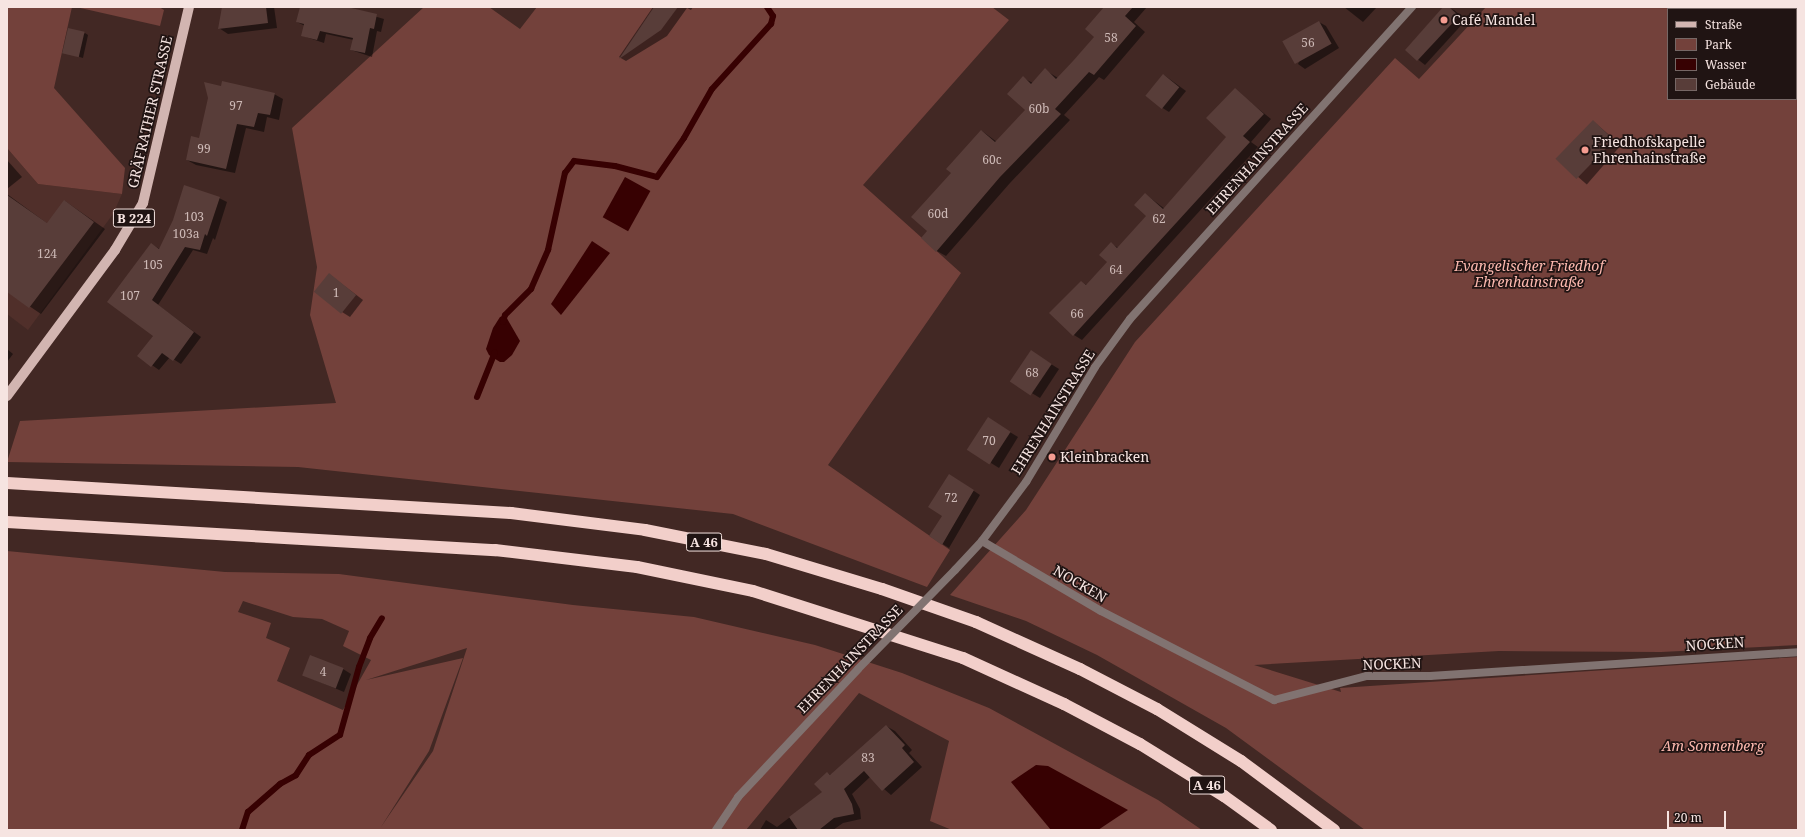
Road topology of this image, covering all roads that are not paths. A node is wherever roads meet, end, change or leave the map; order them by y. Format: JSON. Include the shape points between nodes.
{"nodes":[{"id":1,"x":189,"y":7,"type":"edge"},
{"id":2,"x":1412,"y":7,"type":"edge"},
{"id":3,"x":7,"y":396,"type":"edge"},
{"id":4,"x":7,"y":484,"type":"edge"},
{"id":5,"x":7,"y":522,"type":"edge"},
{"id":6,"x":982,"y":541,"type":"junction"},
{"id":7,"x":1798,"y":652,"type":"edge"},
{"id":8,"x":716,"y":830,"type":"edge"},
{"id":9,"x":1271,"y":830,"type":"edge"},
{"id":10,"x":1334,"y":830,"type":"edge"}],
"edges":[{"from":1,"to":3,"type":"main road","name":"GRÄFRATHER STRASSE","number":"B 224","via":[[143,202],[115,250]]},
{"from":2,"to":6,"type":"street","name":"EHRENHAINSTRASSE","via":[[1130,319],[1095,367],[1026,482]]},
{"from":4,"to":10,"type":"highway","number":"A 46","via":[[511,513],[645,530],[766,554],[882,589],[976,622],[1080,669],[1157,709],[1241,762]]},
{"from":5,"to":9,"type":"highway","number":"A 46","via":[[495,550],[637,567],[753,591],[963,658],[1064,704],[1140,744],[1224,796]]},
{"from":6,"to":7,"type":"street","name":"NOCKEN","via":[[1101,611],[1274,700],[1367,676],[1430,676]]},
{"from":6,"to":8,"type":"street","name":"EHRENHAINSTRASSE","bridge":true,"via":[[738,798]]}]}
